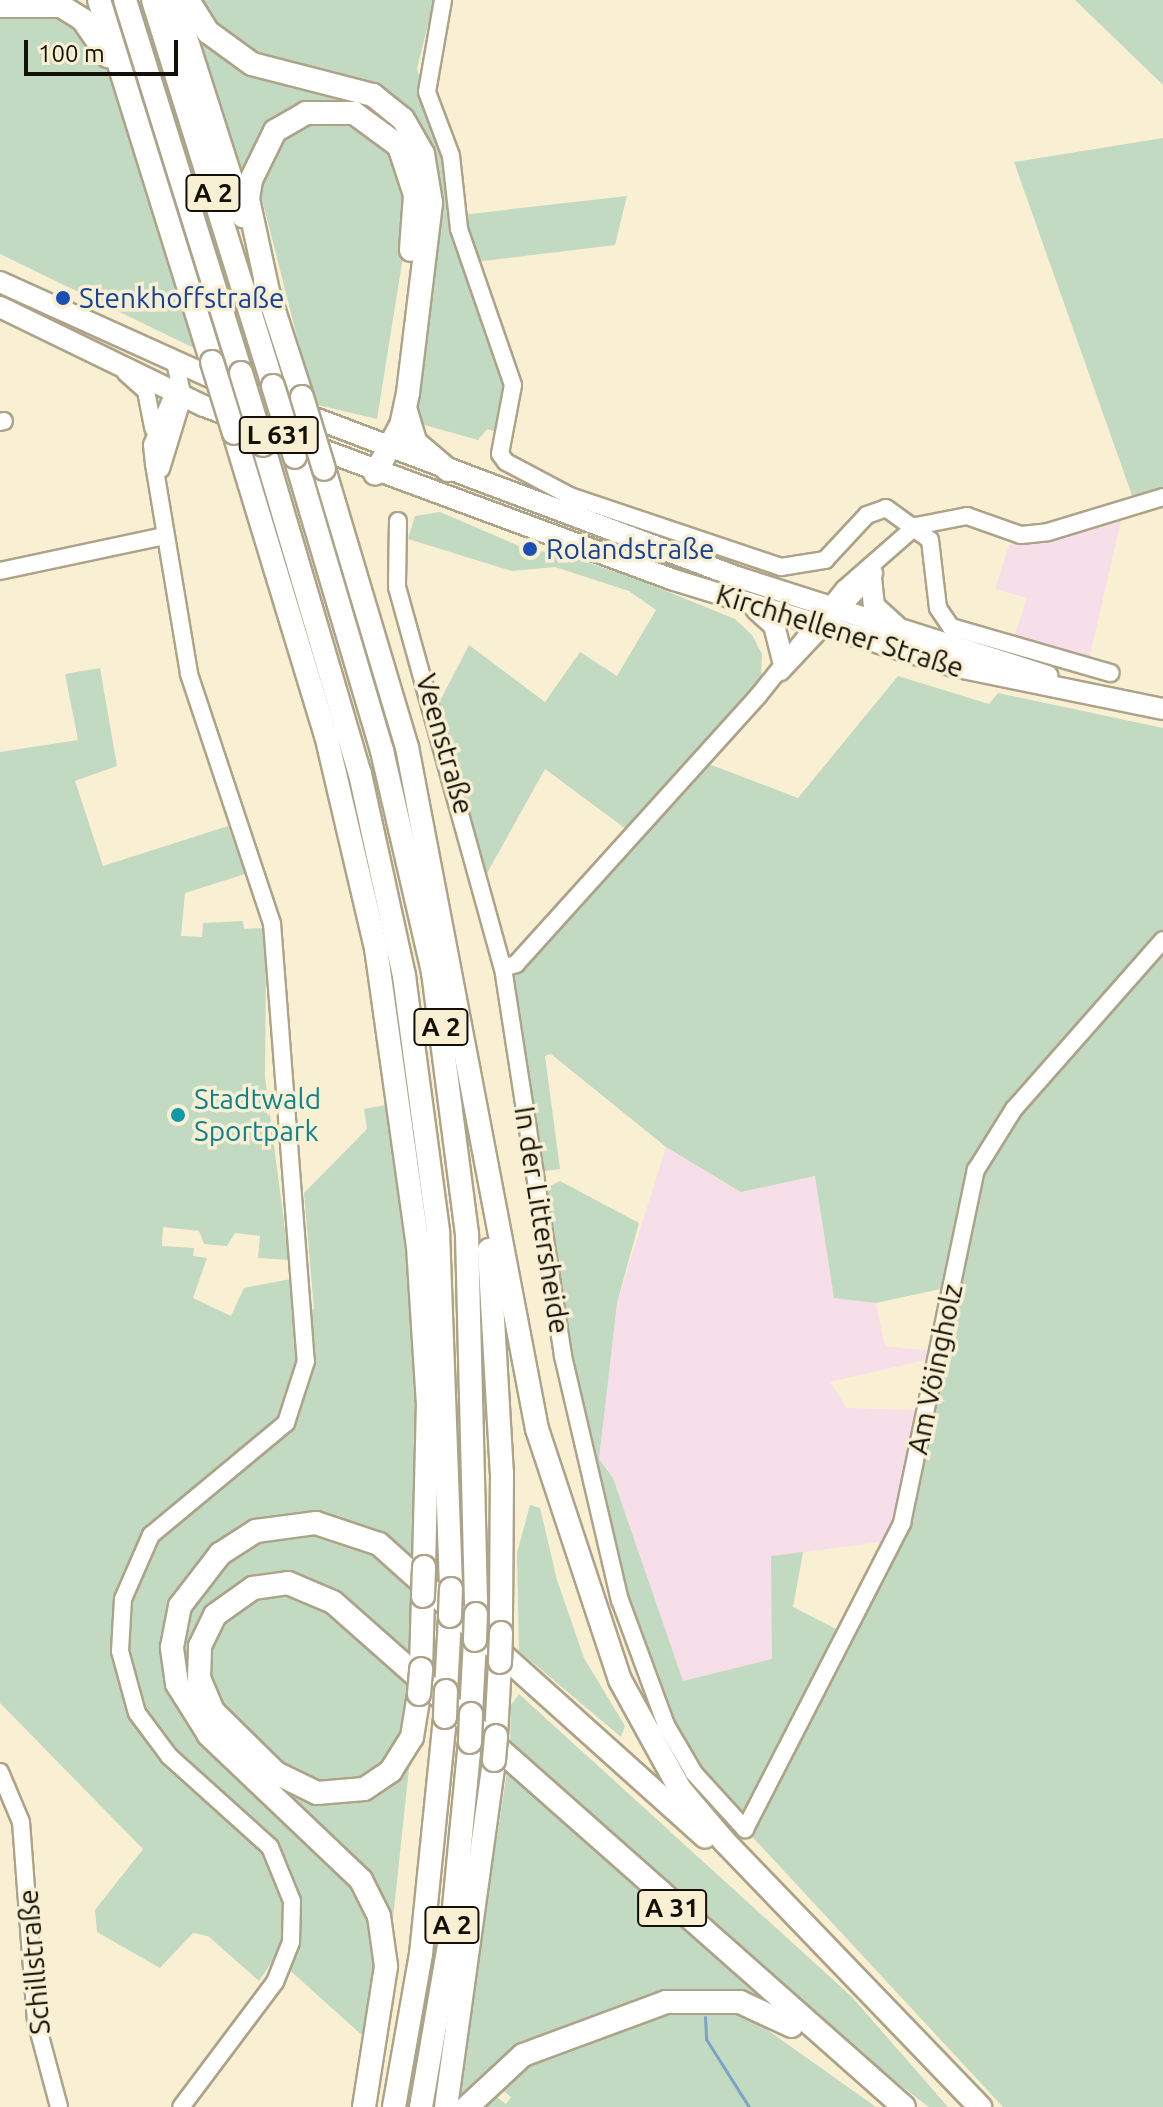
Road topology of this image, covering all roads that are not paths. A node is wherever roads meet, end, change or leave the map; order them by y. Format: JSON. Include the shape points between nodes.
{"nodes":[{"id":1,"x":99,"y":0,"type":"edge"},
{"id":2,"x":125,"y":0,"type":"edge"},
{"id":3,"x":153,"y":0,"type":"edge"},
{"id":4,"x":174,"y":0,"type":"edge"},
{"id":5,"x":188,"y":0,"type":"edge"},
{"id":6,"x":443,"y":0,"type":"edge"},
{"id":7,"x":0,"y":6,"type":"edge"},
{"id":8,"x":138,"y":126,"type":"junction"},
{"id":9,"x":0,"y":282,"type":"edge"},
{"id":10,"x":269,"y":296,"type":"junction"},
{"id":11,"x":0,"y":307,"type":"edge"},
{"id":12,"x":175,"y":362,"type":"junction"},
{"id":13,"x":122,"y":369,"type":"junction"},
{"id":14,"x":222,"y":377,"type":"junction"},
{"id":15,"x":179,"y":391,"type":"junction"},
{"id":16,"x":204,"y":406,"type":"junction"},
{"id":17,"x":405,"y":407,"type":"junction"},
{"id":18,"x":178,"y":422,"type":"junction"},
{"id":19,"x":152,"y":445,"type":"junction"},
{"id":20,"x":385,"y":447,"type":"junction"},
{"id":21,"x":448,"y":470,"type":"junction"},
{"id":22,"x":375,"y":474,"type":"junction"},
{"id":23,"x":158,"y":483,"type":"junction"},
{"id":24,"x":1163,"y":497,"type":"edge"},
{"id":25,"x":398,"y":521,"type":"dead end"},
{"id":26,"x":916,"y":526,"type":"junction"},
{"id":27,"x":165,"y":536,"type":"junction"},
{"id":28,"x":894,"y":543,"type":"junction"},
{"id":29,"x":0,"y":571,"type":"edge"},
{"id":30,"x":871,"y":578,"type":"junction"},
{"id":31,"x":749,"y":605,"type":"junction"},
{"id":32,"x":835,"y":610,"type":"junction"},
{"id":33,"x":821,"y":627,"type":"junction"},
{"id":34,"x":903,"y":631,"type":"junction"},
{"id":35,"x":778,"y":669,"type":"junction"},
{"id":36,"x":1110,"y":673,"type":"dead end"},
{"id":37,"x":1163,"y":709,"type":"edge"},
{"id":38,"x":1163,"y":940,"type":"edge"},
{"id":39,"x":503,"y":968,"type":"junction"},
{"id":40,"x":459,"y":999,"type":"junction"},
{"id":41,"x":399,"y":1101,"type":"junction"},
{"id":42,"x":438,"y":1232,"type":"junction"},
{"id":43,"x":501,"y":1760,"type":"junction"},
{"id":44,"x":0,"y":1772,"type":"edge"},
{"id":45,"x":745,"y":1829,"type":"joint"},
{"id":46,"x":793,"y":1913,"type":"junction"},
{"id":47,"x":838,"y":2053,"type":"junction"},
{"id":48,"x":59,"y":2107,"type":"edge"},
{"id":49,"x":181,"y":2107,"type":"edge"},
{"id":50,"x":364,"y":2107,"type":"edge"},
{"id":51,"x":394,"y":2107,"type":"edge"},
{"id":52,"x":421,"y":2107,"type":"edge"},
{"id":53,"x":446,"y":2107,"type":"edge"},
{"id":54,"x":467,"y":2107,"type":"edge"},
{"id":55,"x":904,"y":2107,"type":"edge"},
{"id":56,"x":980,"y":2107,"type":"edge"}],
"edges":[{"from":1,"to":8,"type":"highway"},
{"from":2,"to":14,"type":"highway","number":"A 2"},
{"from":3,"to":52,"type":"highway","number":"A 2","bridge":true,"via":[[382,751],[433,972],[468,1248],[476,1614],[452,1928]]},
{"from":4,"to":10,"type":"highway"},
{"from":5,"to":17,"type":"highway","via":[[208,32],[235,55],[267,70],[360,88],[416,137],[431,203]]},
{"from":6,"to":26,"type":"street","name":"Kirchhellener Straße","via":[[427,92],[451,156],[459,229],[513,385],[500,454],[556,491],[781,567],[813,565],[836,553],[879,507]]},
{"from":7,"to":8,"type":"highway","via":[[50,2],[83,20],[104,48]]},
{"from":8,"to":14,"type":"highway"},
{"from":9,"to":12,"type":"main road","name":"Kirchhellener Straße","number":"L 631"},
{"from":10,"to":20,"type":"highway","via":[[248,199],[264,145],[290,120],[323,109],[378,124],[407,162],[415,195]]},
{"from":10,"to":40,"type":"highway","bridge":true,"via":[[407,747]]},
{"from":11,"to":13,"type":"main road","name":"Kirchhellener Straße","number":"L 631"},
{"from":12,"to":14,"type":"main road","name":"Kirchhellener Straße","number":"L 631"},
{"from":12,"to":15,"type":"street"},
{"from":13,"to":15,"type":"main road","name":"Kirchhellener Straße","number":"L 631"},
{"from":13,"to":19,"type":"street","name":"Kirchhellener Straße","via":[[149,398]]},
{"from":14,"to":15,"type":"main road","name":"Kirchhellener Straße"},
{"from":14,"to":20,"type":"main road","name":"Kirchhellener Straße","number":"L 631"},
{"from":14,"to":41,"type":"highway","bridge":true,"via":[[349,827]]},
{"from":14,"to":42,"type":"highway","number":"A 2","bridge":true,"via":[[263,445],[377,840],[417,1060]]},
{"from":15,"to":16,"type":"main road","name":"Kirchhellener Straße","number":"L 631"},
{"from":15,"to":18,"type":"street"},
{"from":15,"to":19,"type":"street"},
{"from":16,"to":18,"type":"street"},
{"from":16,"to":22,"type":"main road","name":"Kirchhellener Straße","number":"L 631"},
{"from":17,"to":20,"type":"highway"},
{"from":17,"to":21,"type":"highway","via":[[416,443]]},
{"from":18,"to":23,"type":"street"},
{"from":19,"to":23,"type":"street"},
{"from":20,"to":21,"type":"main road","name":"Kirchhellener Straße","number":"L 631"},
{"from":20,"to":22,"type":"highway"},
{"from":21,"to":32,"type":"main road","name":"Kirchhellener Straße","number":"L 631"},
{"from":22,"to":31,"type":"main road","name":"Kirchhellener Straße","number":"L 631"},
{"from":23,"to":27,"type":"street"},
{"from":24,"to":26,"type":"street","via":[[1035,533],[967,516]]},
{"from":25,"to":39,"type":"street","name":"Veenstraße","via":[[397,587]]},
{"from":26,"to":28,"type":"street"},
{"from":26,"to":36,"type":"street","name":"Kirchhellener Straße","via":[[932,548],[942,621],[1087,673]]},
{"from":27,"to":29,"type":"street"},
{"from":27,"to":49,"type":"street","via":[[189,674],[272,923],[306,1361],[286,1423],[151,1535],[123,1599],[120,1651],[137,1713],[169,1756],[270,1847],[292,1901],[291,1942],[275,1982]]},
{"from":28,"to":30,"type":"street"},
{"from":28,"to":32,"type":"street"},
{"from":30,"to":32,"type":"street"},
{"from":30,"to":34,"type":"main road","number":"L 631","via":[[874,606]]},
{"from":31,"to":33,"type":"main road","name":"Kirchhellener Straße","number":"L 631"},
{"from":31,"to":35,"type":"main road","number":"L 631","via":[[774,625]]},
{"from":32,"to":33,"type":"street"},
{"from":32,"to":34,"type":"main road","name":"Kirchhellener Straße","number":"L 631"},
{"from":33,"to":35,"type":"street"},
{"from":33,"to":37,"type":"main road","name":"Kirchhellener Straße","number":"L 631","via":[[981,673]]},
{"from":34,"to":37,"type":"main road","name":"Kirchhellener Straße","number":"L 631"},
{"from":35,"to":39,"type":"street","via":[[516,964]]},
{"from":38,"to":45,"type":"street","name":"Am Vöingholz","via":[[1014,1109],[976,1170],[902,1523]]},
{"from":39,"to":45,"type":"street","name":"In der Littersheide","via":[[563,1356],[620,1600],[666,1725],[694,1773]]},
{"from":40,"to":43,"type":"highway","bridge":true,"via":[[497,1351],[501,1633],[496,1736]]},
{"from":40,"to":46,"type":"highway","via":[[537,1429],[593,1610],[645,1733],[680,1789]]},
{"from":41,"to":42,"type":"highway"},
{"from":41,"to":43,"type":"highway","bridge":true,"via":[[428,1403],[421,1669],[419,1694],[412,1737],[391,1771],[349,1794],[317,1793],[276,1773],[219,1720],[199,1678],[200,1646],[215,1615],[238,1595],[271,1584],[305,1587],[354,1618]]},
{"from":42,"to":51,"type":"highway","number":"A 2","bridge":true,"via":[[451,1589],[445,1717],[421,1954]]},
{"from":43,"to":47,"type":"highway","number":"A 31"},
{"from":43,"to":53,"type":"highway"},
{"from":44,"to":48,"type":"street","name":"Schillstraße","via":[[21,1822],[36,2021]]},
{"from":46,"to":50,"type":"highway","via":[[379,1544],[316,1523],[256,1531],[220,1554],[189,1588],[174,1627],[173,1666],[193,1717],[361,1880],[379,1916],[386,1966]]},
{"from":46,"to":56,"type":"highway"},
{"from":47,"to":54,"type":"highway","via":[[759,2008],[689,1998],[523,2055]]},
{"from":47,"to":55,"type":"highway","number":"A 31"}]}
